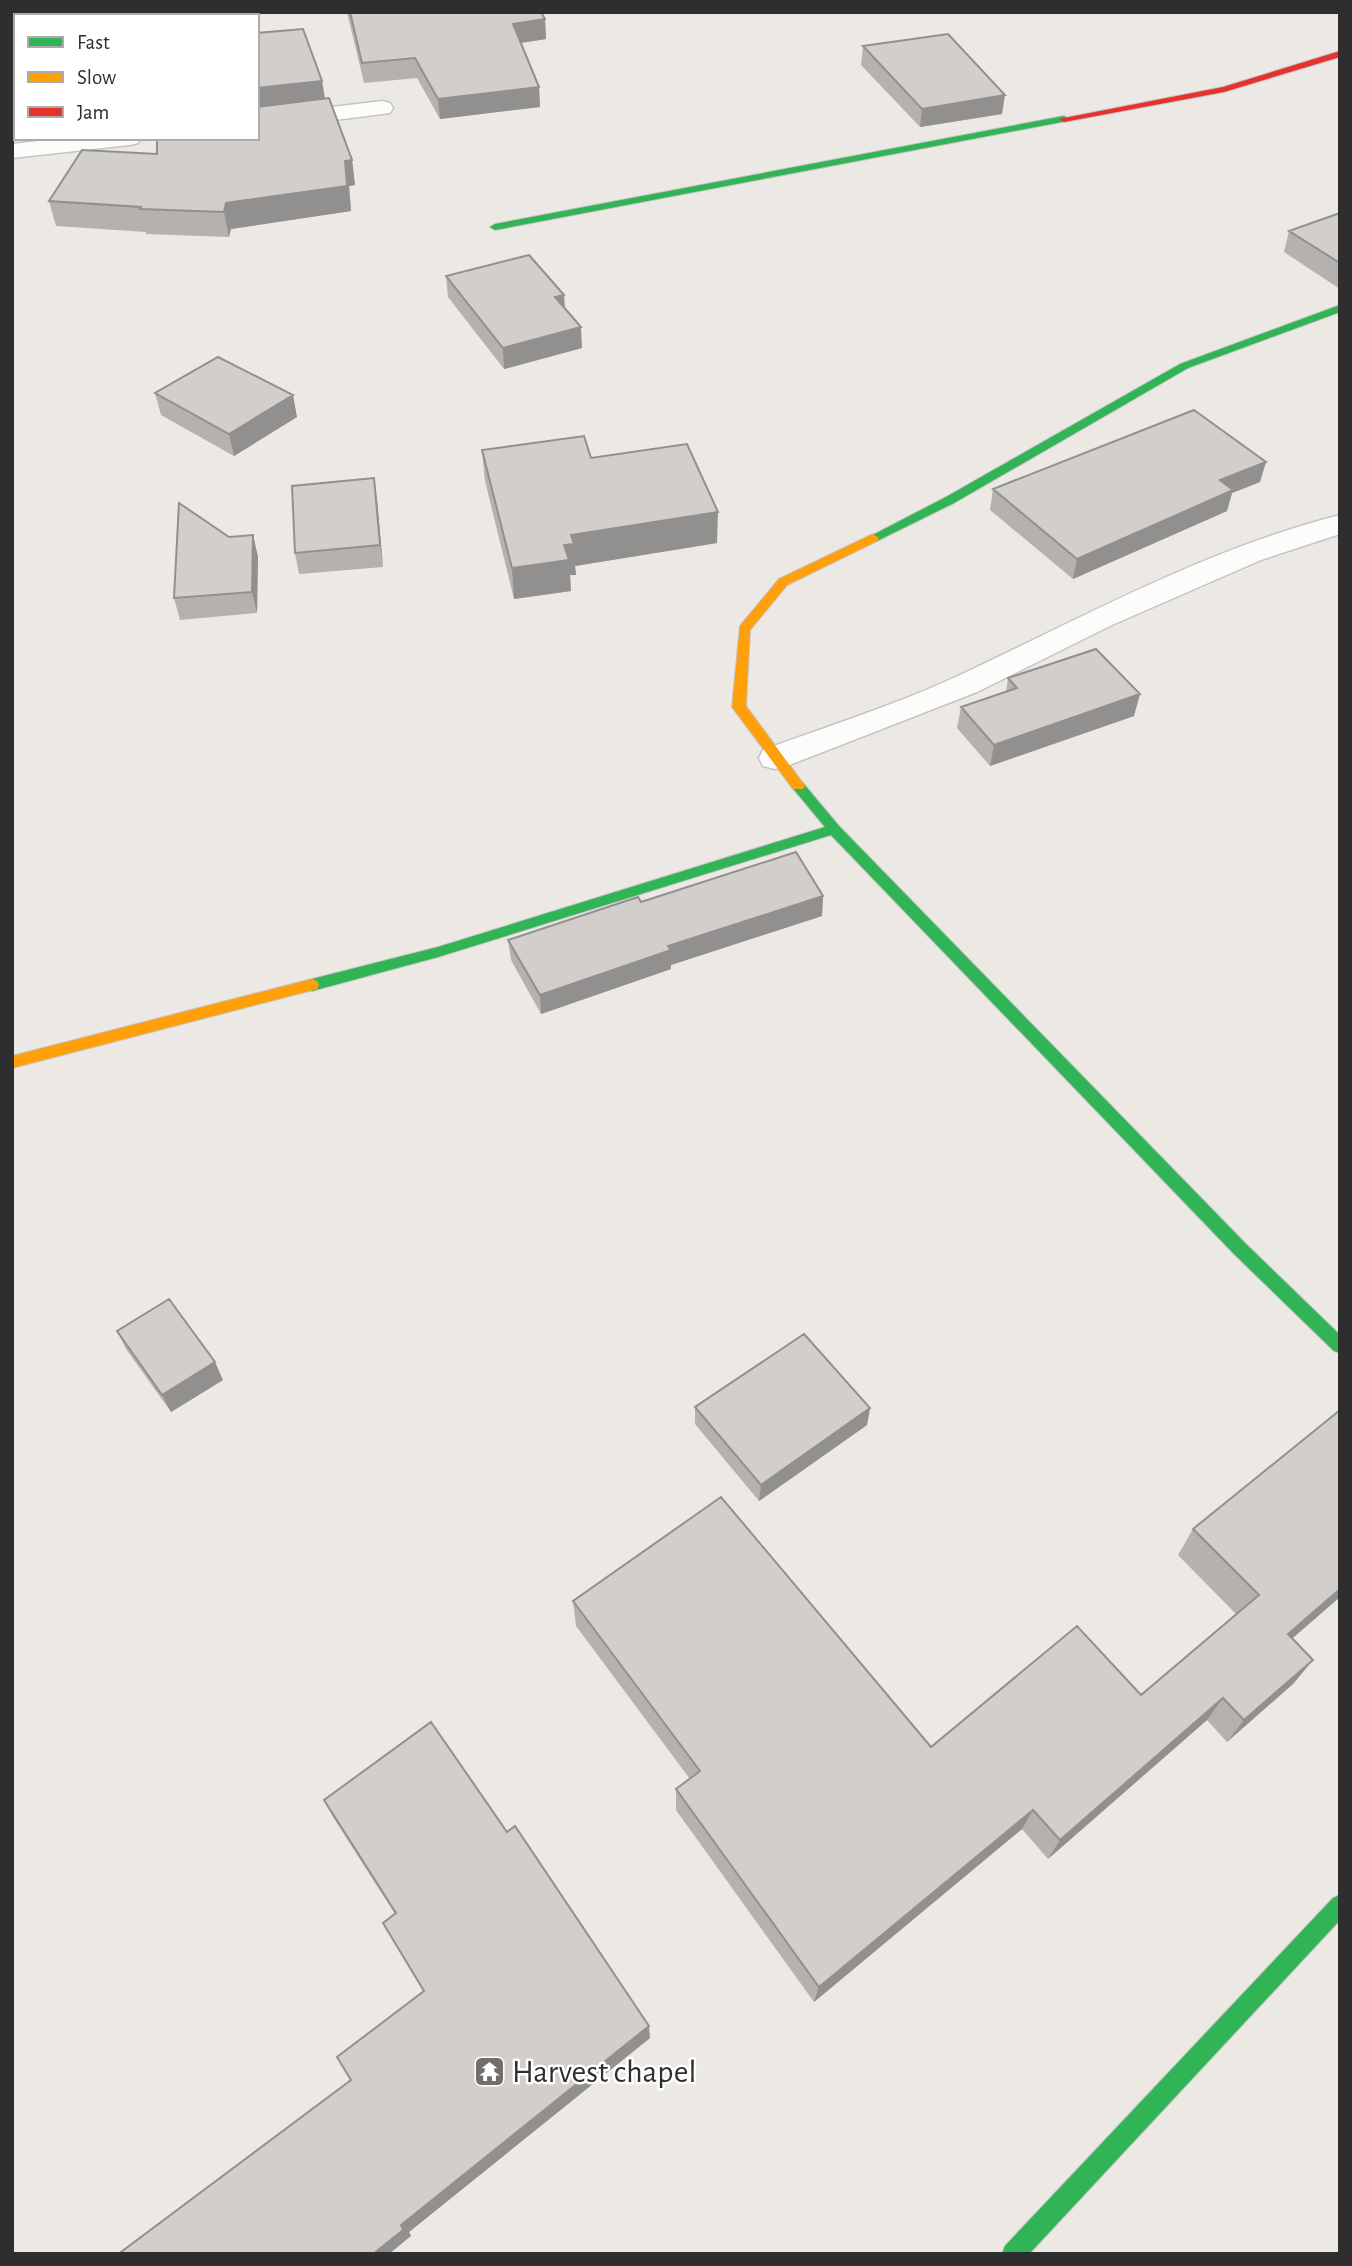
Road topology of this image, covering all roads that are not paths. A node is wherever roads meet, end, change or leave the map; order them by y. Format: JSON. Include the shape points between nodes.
{"nodes":[{"id":1,"x":1340,"y":54,"type":"edge"},
{"id":2,"x":382,"y":108,"type":"dead end"},
{"id":3,"x":259,"y":123,"type":"edge"},
{"id":4,"x":115,"y":140,"type":"edge"},
{"id":5,"x":14,"y":153,"type":"edge"},
{"id":6,"x":495,"y":226,"type":"dead end"},
{"id":7,"x":1340,"y":307,"type":"edge"},
{"id":8,"x":1340,"y":524,"type":"edge"},
{"id":9,"x":775,"y":758,"type":"junction"},
{"id":10,"x":834,"y":829,"type":"junction"},
{"id":11,"x":12,"y":1062,"type":"edge"},
{"id":12,"x":1340,"y":1346,"type":"edge"},
{"id":13,"x":1340,"y":1905,"type":"edge"},
{"id":14,"x":1013,"y":2254,"type":"edge"}],
"edges":[{"from":1,"to":6,"type":"street","via":[[1224,89]]},
{"from":2,"to":3,"type":"street"},
{"from":4,"to":5,"type":"street"},
{"from":7,"to":9,"type":"street","via":[[1184,366],[950,500],[783,582],[744,629],[739,707]]},
{"from":8,"to":9,"type":"street","via":[[1251,554],[1101,618],[966,685]]},
{"from":9,"to":10,"type":"street"},
{"from":10,"to":11,"type":"street","via":[[438,953]]},
{"from":10,"to":12,"type":"street","via":[[1240,1249]]},
{"from":13,"to":14,"type":"street"}]}
